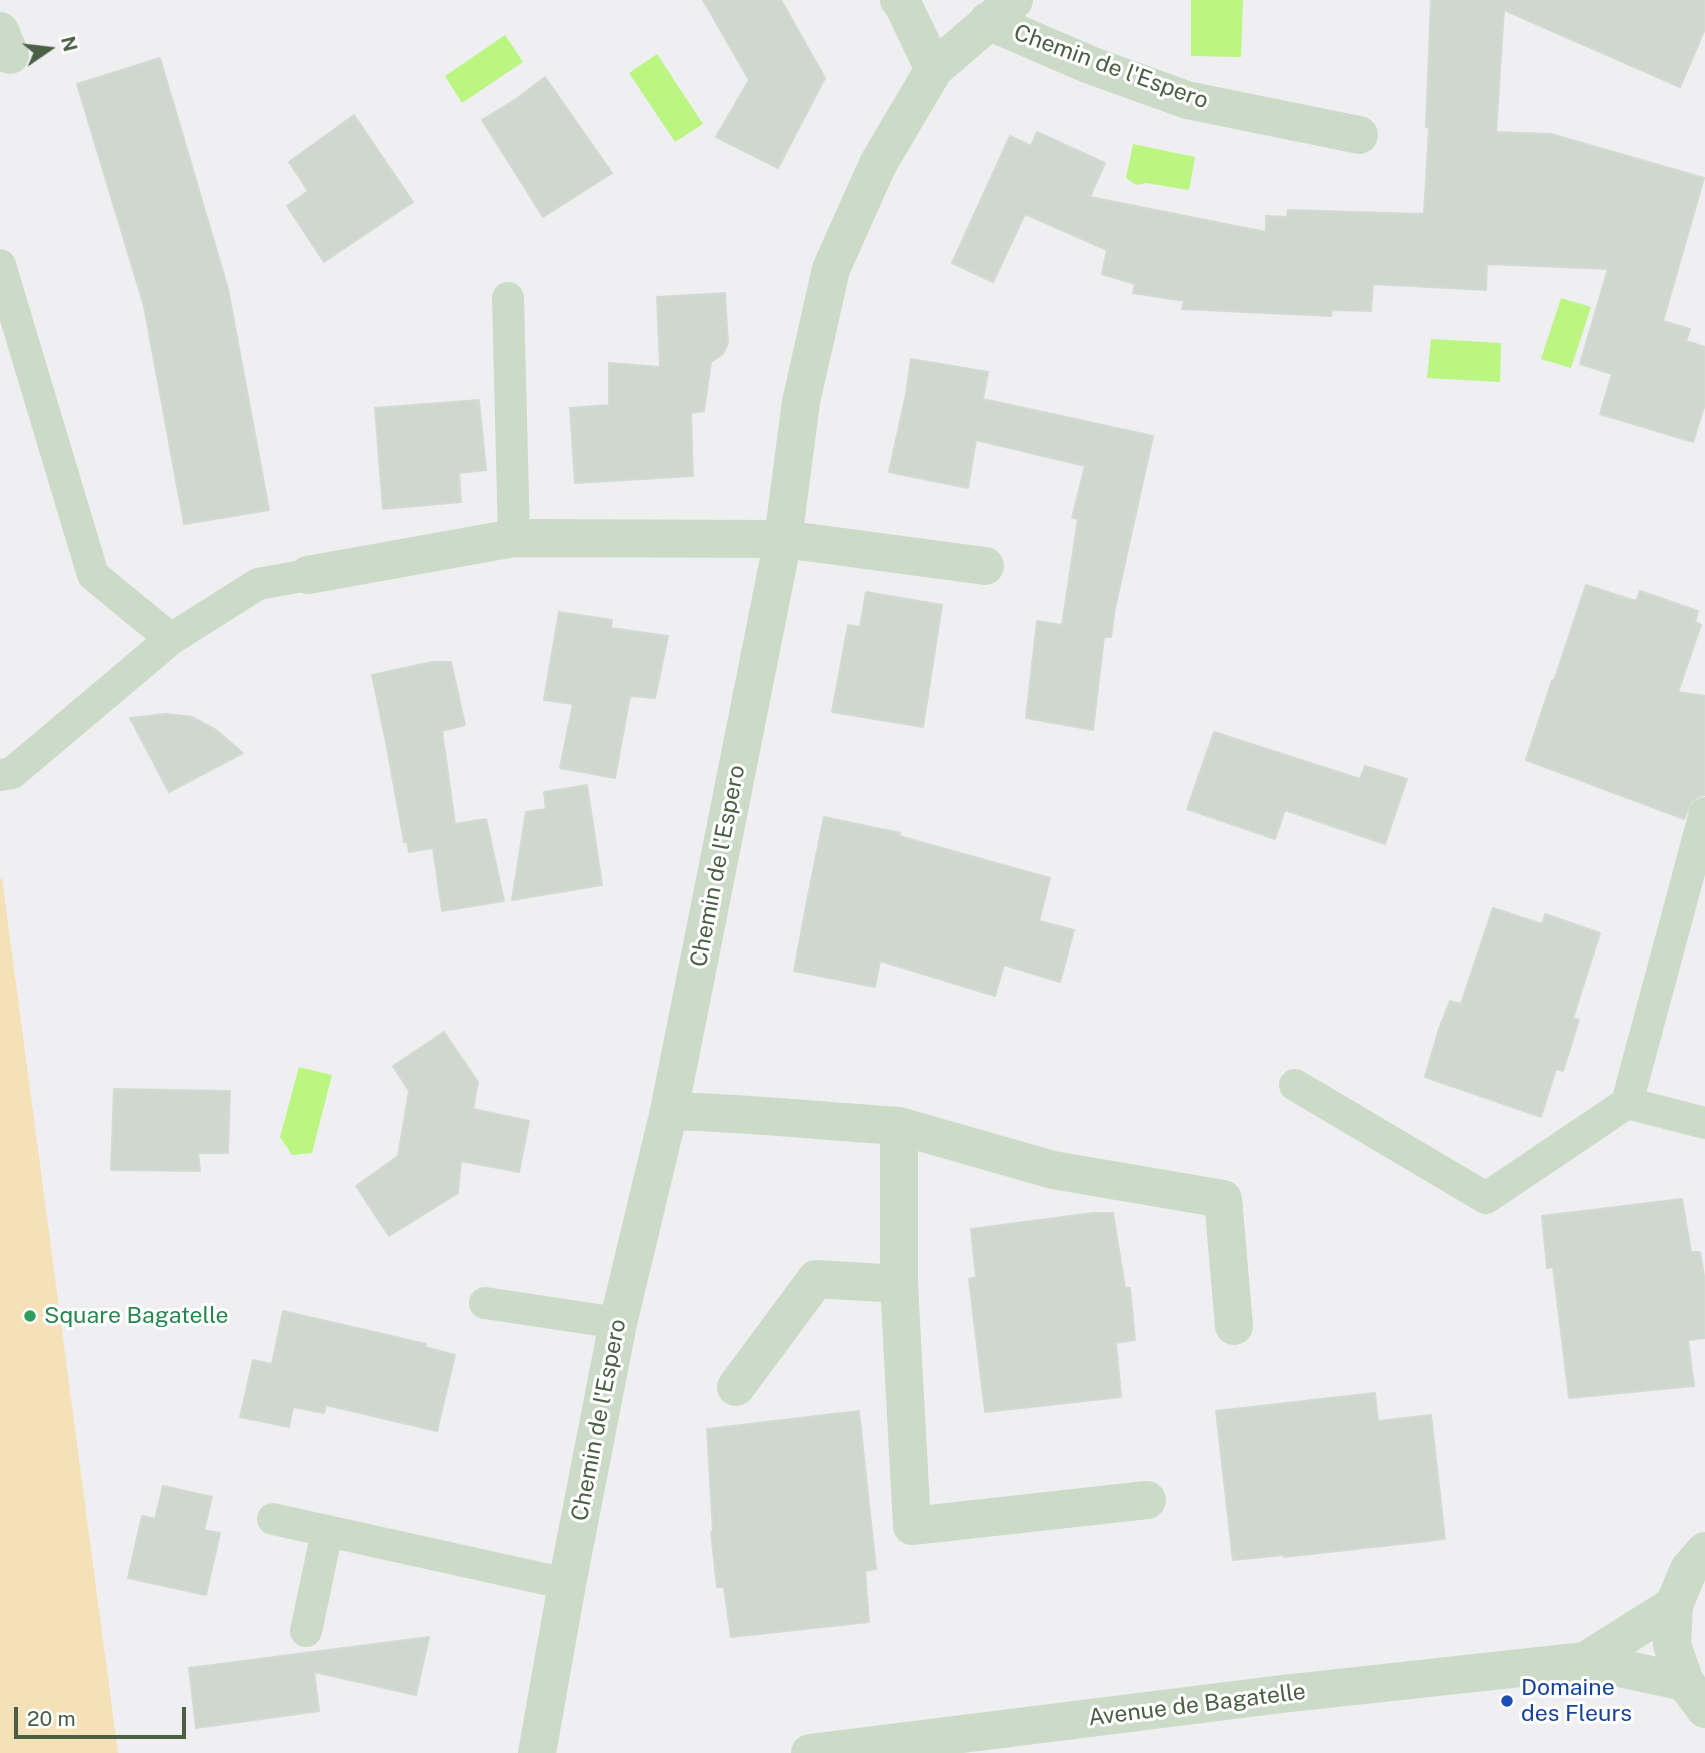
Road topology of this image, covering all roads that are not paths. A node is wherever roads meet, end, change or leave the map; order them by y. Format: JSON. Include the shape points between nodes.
{"nodes":[{"id":1,"x":899,"y":0,"type":"edge"},
{"id":2,"x":1001,"y":10,"type":"edge"},
{"id":3,"x":934,"y":69,"type":"junction"},
{"id":4,"x":1359,"y":135,"type":"dead end"},
{"id":5,"x":0,"y":265,"type":"edge"},
{"id":6,"x":508,"y":298,"type":"dead end"},
{"id":7,"x":514,"y":538,"type":"junction"},
{"id":8,"x":783,"y":539,"type":"junction"},
{"id":9,"x":985,"y":566,"type":"dead end"},
{"id":10,"x":308,"y":575,"type":"joint"},
{"id":11,"x":171,"y":639,"type":"junction"},
{"id":12,"x":0,"y":775,"type":"edge"},
{"id":13,"x":1705,"y":813,"type":"edge"},
{"id":14,"x":1295,"y":1085,"type":"dead end"},
{"id":15,"x":1627,"y":1103,"type":"junction"},
{"id":16,"x":669,"y":1111,"type":"junction"},
{"id":17,"x":1705,"y":1123,"type":"edge"},
{"id":18,"x":899,"y":1126,"type":"junction"},
{"id":19,"x":900,"y":1284,"type":"junction"},
{"id":20,"x":485,"y":1303,"type":"dead end"},
{"id":21,"x":618,"y":1323,"type":"junction"},
{"id":22,"x":1234,"y":1326,"type":"dead end"},
{"id":23,"x":736,"y":1387,"type":"dead end"},
{"id":24,"x":1147,"y":1500,"type":"dead end"},
{"id":25,"x":273,"y":1519,"type":"dead end"},
{"id":26,"x":327,"y":1532,"type":"junction"},
{"id":27,"x":1705,"y":1551,"type":"edge"},
{"id":28,"x":567,"y":1584,"type":"junction"},
{"id":29,"x":1674,"y":1605,"type":"junction"},
{"id":30,"x":306,"y":1631,"type":"dead end"},
{"id":31,"x":1585,"y":1661,"type":"junction"},
{"id":32,"x":1695,"y":1696,"type":"edge"},
{"id":33,"x":537,"y":1753,"type":"edge"},
{"id":34,"x":810,"y":1753,"type":"edge"}],
"edges":[{"from":1,"to":3,"type":"street"},
{"from":2,"to":3,"type":"street","name":"Chemin de l'Espero"},
{"from":2,"to":4,"type":"street","name":"Chemin de l'Espero","via":[[1090,65],[1187,100]]},
{"from":3,"to":8,"type":"street","name":"Chemin de l'Espero","via":[[878,164],[831,269],[801,402]]},
{"from":5,"to":11,"type":"lane","via":[[93,575]]},
{"from":6,"to":7,"type":"lane"},
{"from":7,"to":8,"type":"street"},
{"from":7,"to":10,"type":"street"},
{"from":8,"to":9,"type":"street"},
{"from":8,"to":16,"type":"street","name":"Chemin de l'Espero"},
{"from":10,"to":11,"type":"lane","via":[[257,584]]},
{"from":11,"to":12,"type":"lane","via":[[12,774]]},
{"from":13,"to":15,"type":"lane"},
{"from":14,"to":15,"type":"lane","via":[[1486,1198]]},
{"from":15,"to":17,"type":"lane"},
{"from":16,"to":18,"type":"street"},
{"from":16,"to":21,"type":"street","name":"Chemin de l'Espero"},
{"from":18,"to":19,"type":"street"},
{"from":18,"to":22,"type":"street","via":[[1053,1170],[1223,1199]]},
{"from":19,"to":23,"type":"street","via":[[817,1279]]},
{"from":19,"to":24,"type":"street","via":[[912,1526]]},
{"from":20,"to":21,"type":"lane"},
{"from":21,"to":28,"type":"street","name":"Chemin de l'Espero"},
{"from":25,"to":26,"type":"lane"},
{"from":26,"to":28,"type":"lane"},
{"from":26,"to":30,"type":"lane"},
{"from":27,"to":29,"type":"street","via":[[1689,1569]]},
{"from":28,"to":33,"type":"street","name":"Chemin de l'Espero"},
{"from":29,"to":31,"type":"street","name":"Avenue de Bagatelle"},
{"from":29,"to":32,"type":"street","via":[[1672,1645]]},
{"from":31,"to":32,"type":"street","name":"Avenue de Bagatelle"},
{"from":31,"to":34,"type":"street","name":"Avenue de Bagatelle"}]}
